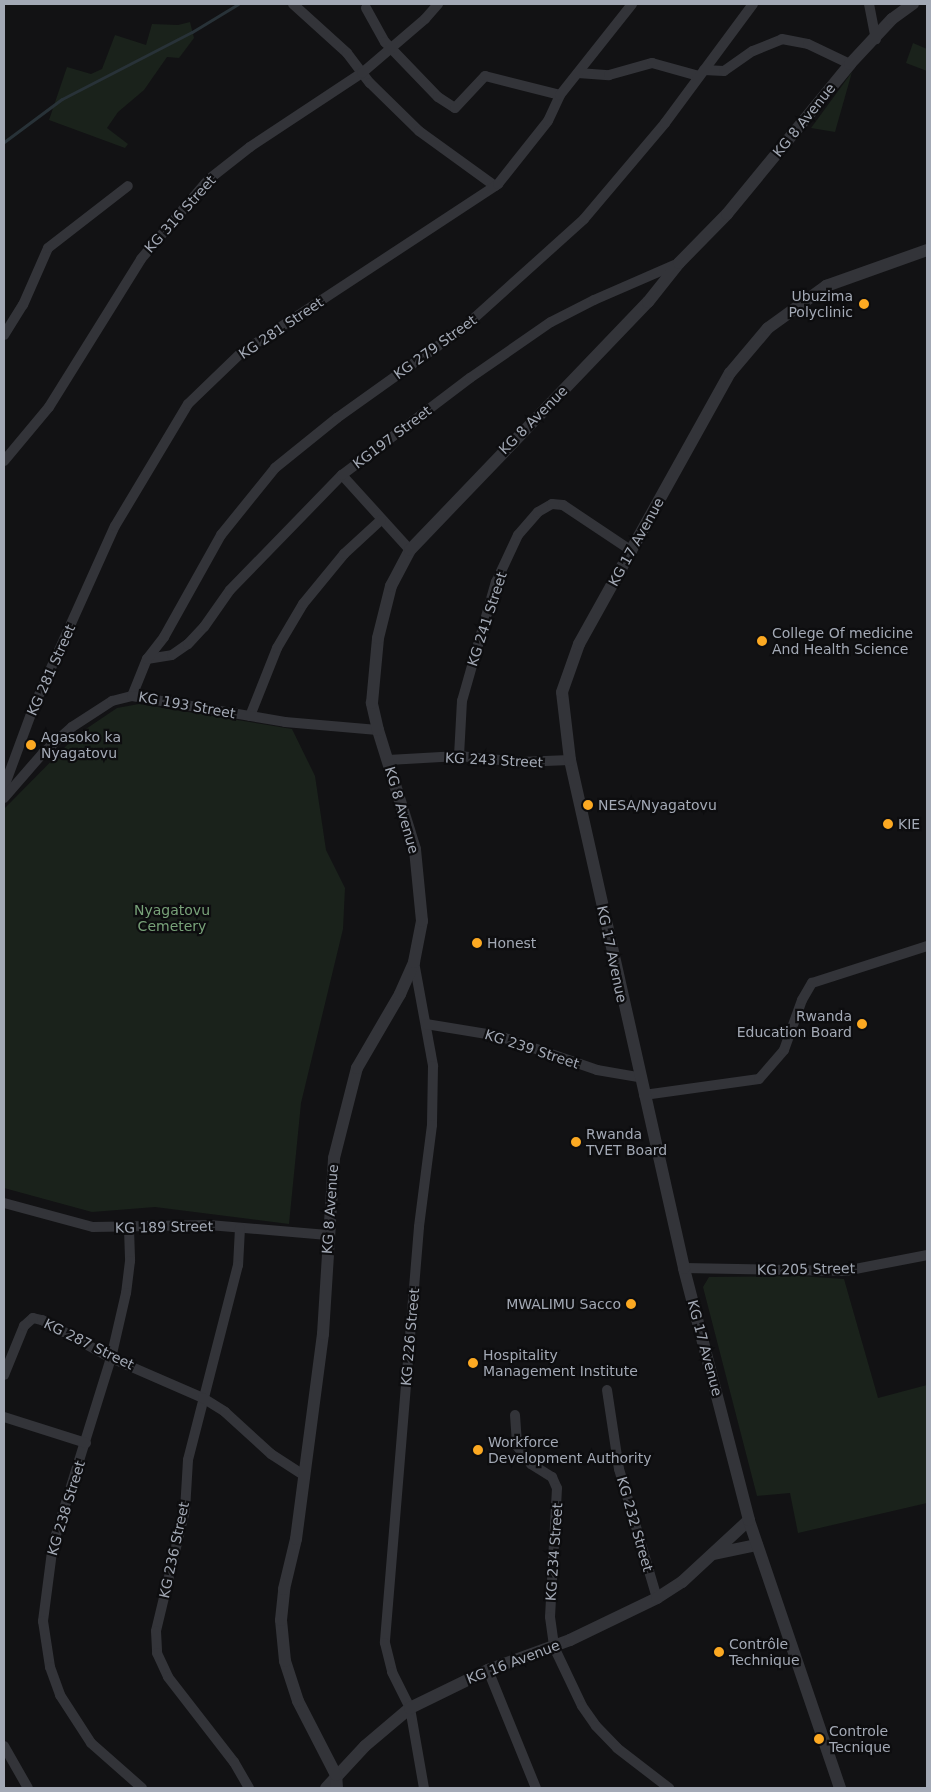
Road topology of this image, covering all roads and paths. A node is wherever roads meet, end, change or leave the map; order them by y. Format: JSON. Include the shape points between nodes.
{"nodes":[{"id":1,"x":293,"y":4,"type":"edge"},
{"id":2,"x":438,"y":4,"type":"edge"},
{"id":3,"x":632,"y":4,"type":"edge"},
{"id":4,"x":753,"y":4,"type":"edge"},
{"id":5,"x":869,"y":4,"type":"edge"},
{"id":6,"x":913,"y":4,"type":"edge"},
{"id":7,"x":366,"y":8,"type":"dead end"},
{"id":8,"x":876,"y":39,"type":"junction"},
{"id":9,"x":391,"y":49,"type":"junction"},
{"id":10,"x":850,"y":64,"type":"junction"},
{"id":11,"x":578,"y":72,"type":"junction"},
{"id":12,"x":362,"y":73,"type":"junction"},
{"id":13,"x":702,"y":73,"type":"junction"},
{"id":14,"x":560,"y":95,"type":"junction"},
{"id":15,"x":128,"y":186,"type":"dead end"},
{"id":16,"x":495,"y":186,"type":"junction"},
{"id":17,"x":927,"y":250,"type":"edge"},
{"id":18,"x":679,"y":263,"type":"junction"},
{"id":19,"x":4,"y":335,"type":"edge"},
{"id":20,"x":4,"y":461,"type":"edge"},
{"id":21,"x":342,"y":474,"type":"junction"},
{"id":22,"x":381,"y":520,"type":"junction"},
{"id":23,"x":410,"y":550,"type":"junction"},
{"id":24,"x":632,"y":551,"type":"junction"},
{"id":25,"x":147,"y":659,"type":"junction"},
{"id":26,"x":132,"y":696,"type":"junction"},
{"id":27,"x":250,"y":716,"type":"junction"},
{"id":28,"x":378,"y":730,"type":"junction"},
{"id":29,"x":459,"y":756,"type":"junction"},
{"id":30,"x":388,"y":760,"type":"junction"},
{"id":31,"x":570,"y":760,"type":"junction"},
{"id":32,"x":4,"y":787,"type":"edge"},
{"id":33,"x":4,"y":798,"type":"edge"},
{"id":34,"x":927,"y":946,"type":"edge"},
{"id":35,"x":414,"y":962,"type":"junction"},
{"id":36,"x":426,"y":1024,"type":"junction"},
{"id":37,"x":638,"y":1076,"type":"junction"},
{"id":38,"x":644,"y":1095,"type":"junction"},
{"id":39,"x":4,"y":1203,"type":"edge"},
{"id":40,"x":240,"y":1228,"type":"junction"},
{"id":41,"x":129,"y":1229,"type":"junction"},
{"id":42,"x":328,"y":1235,"type":"junction"},
{"id":43,"x":927,"y":1254,"type":"edge"},
{"id":44,"x":684,"y":1268,"type":"junction"},
{"id":45,"x":111,"y":1358,"type":"junction"},
{"id":46,"x":4,"y":1375,"type":"edge"},
{"id":47,"x":607,"y":1390,"type":"dead end"},
{"id":48,"x":203,"y":1398,"type":"junction"},
{"id":49,"x":515,"y":1414,"type":"dead end"},
{"id":50,"x":4,"y":1417,"type":"edge"},
{"id":51,"x":86,"y":1443,"type":"junction"},
{"id":52,"x":305,"y":1476,"type":"junction"},
{"id":53,"x":749,"y":1520,"type":"junction"},
{"id":54,"x":757,"y":1545,"type":"junction"},
{"id":55,"x":713,"y":1554,"type":"junction"},
{"id":56,"x":657,"y":1598,"type":"junction"},
{"id":57,"x":554,"y":1647,"type":"junction"},
{"id":58,"x":488,"y":1670,"type":"junction"},
{"id":59,"x":410,"y":1708,"type":"junction"},
{"id":60,"x":4,"y":1746,"type":"edge"},
{"id":61,"x":336,"y":1775,"type":"junction"},
{"id":62,"x":28,"y":1788,"type":"edge"},
{"id":63,"x":142,"y":1788,"type":"edge"},
{"id":64,"x":249,"y":1788,"type":"edge"},
{"id":65,"x":326,"y":1788,"type":"edge"},
{"id":66,"x":337,"y":1788,"type":"edge"},
{"id":67,"x":424,"y":1788,"type":"edge"},
{"id":68,"x":536,"y":1788,"type":"edge"},
{"id":69,"x":669,"y":1788,"type":"edge"},
{"id":70,"x":840,"y":1788,"type":"edge"}],
"edges":[{"from":1,"to":12,"type":"street","via":[[342,47]]},
{"from":2,"to":9,"type":"street","name":"KG 316 Street"},
{"from":3,"to":11,"type":"street","name":"KG 281 Street"},
{"from":4,"to":13,"type":"street","name":"KG 279 Street"},
{"from":5,"to":8,"type":"street"},
{"from":6,"to":8,"type":"street","name":"KG 8 Avenue","via":[[892,19]]},
{"from":7,"to":9,"type":"street"},
{"from":8,"to":10,"type":"street","name":"KG 8 Avenue"},
{"from":9,"to":12,"type":"street","name":"KG 316 Street"},
{"from":9,"to":14,"type":"street","via":[[438,97],[455,108],[485,76]]},
{"from":10,"to":13,"type":"street","via":[[808,44],[782,39],[753,50],[724,71]]},
{"from":10,"to":18,"type":"street","name":"KG 8 Avenue","via":[[727,214]]},
{"from":11,"to":13,"type":"street","via":[[609,75],[652,63]]},
{"from":11,"to":14,"type":"street","name":"KG 281 Street"},
{"from":12,"to":16,"type":"street","via":[[419,131]]},
{"from":12,"to":20,"type":"street","name":"KG 316 Street","via":[[250,147],[208,180],[140,259],[49,407]]},
{"from":13,"to":25,"type":"street","name":"KG 279 Street","via":[[648,144],[584,219],[462,329],[337,418],[275,468],[221,534],[164,637]]},
{"from":14,"to":16,"type":"street","name":"KG 281 Street","via":[[548,121]]},
{"from":15,"to":19,"type":"street","via":[[48,248],[24,305]]},
{"from":16,"to":32,"type":"street","name":"KG 281 Street","via":[[241,354],[188,404],[115,526],[34,706]]},
{"from":17,"to":24,"type":"street","name":"KG 17 Avenue","via":[[826,286],[768,328],[730,373]]},
{"from":18,"to":21,"type":"street","name":"KG197 Street","via":[[551,322]]},
{"from":18,"to":23,"type":"street","name":"KG 8 Avenue","via":[[648,302]]},
{"from":21,"to":22,"type":"street"},
{"from":21,"to":25,"type":"street","name":"KG197 Street","via":[[236,583],[188,644],[172,655]]},
{"from":22,"to":23,"type":"street"},
{"from":22,"to":27,"type":"street","via":[[344,554],[304,604],[277,648]]},
{"from":23,"to":28,"type":"street","name":"KG 8 Avenue","via":[[391,586],[378,638],[372,702]]},
{"from":24,"to":29,"type":"street","name":"KG 241 Street","via":[[563,504],[552,504],[538,512],[518,534],[496,582],[462,701]]},
{"from":24,"to":31,"type":"street","name":"KG 17 Avenue","via":[[567,672],[562,692]]},
{"from":25,"to":26,"type":"street","name":"KG 279 Street"},
{"from":26,"to":27,"type":"street","name":"KG 193 Street"},
{"from":26,"to":33,"type":"street","name":"KG 193 Street","via":[[112,701],[72,727],[43,753]]},
{"from":27,"to":28,"type":"street","name":"KG 193 Street"},
{"from":28,"to":30,"type":"street","name":"KG 8 Avenue"},
{"from":29,"to":30,"type":"street","name":"KG 243 Street"},
{"from":29,"to":31,"type":"street","name":"KG 243 Street","via":[[520,762]]},
{"from":30,"to":35,"type":"street","name":"KG 8 Avenue","via":[[415,849],[422,921]]},
{"from":31,"to":37,"type":"street","name":"KG 17 Avenue"},
{"from":34,"to":38,"type":"street","via":[[812,983],[802,1000],[784,1050],[759,1079]]},
{"from":35,"to":36,"type":"street","name":"KG 226 Street"},
{"from":35,"to":42,"type":"street","name":"KG 8 Avenue","via":[[400,994],[357,1068],[334,1158]]},
{"from":36,"to":37,"type":"street","name":"KG 239 Street","via":[[499,1036],[597,1070]]},
{"from":36,"to":59,"type":"street","name":"KG 226 Street","via":[[433,1066],[432,1125],[419,1227],[385,1642],[392,1672]]},
{"from":37,"to":38,"type":"street","name":"KG 17 Avenue"},
{"from":38,"to":44,"type":"street","name":"KG 17 Avenue"},
{"from":39,"to":41,"type":"street","name":"KG 189 Street","via":[[93,1228]]},
{"from":40,"to":41,"type":"street","name":"KG 189 Street","via":[[209,1225]]},
{"from":40,"to":42,"type":"street","name":"KG 189 Street"},
{"from":40,"to":48,"type":"street","name":"KG 236 Street","via":[[238,1265]]},
{"from":41,"to":45,"type":"street","name":"KG 238 Street","via":[[126,1293]]},
{"from":42,"to":52,"type":"street","name":"KG 8 Avenue","via":[[323,1334]]},
{"from":43,"to":44,"type":"street","name":"KG 205 Street","via":[[845,1271]]},
{"from":44,"to":53,"type":"street","name":"KG 17 Avenue"},
{"from":45,"to":46,"type":"street","name":"KG 287 Street","via":[[33,1318],[18,1335]]},
{"from":45,"to":48,"type":"street","name":"KG 287 Street"},
{"from":45,"to":51,"type":"street","name":"KG 238 Street"},
{"from":47,"to":56,"type":"street","name":"KG 232 Street","via":[[619,1469]]},
{"from":48,"to":52,"type":"street","name":"KG 287 Street","via":[[225,1412],[271,1454]]},
{"from":48,"to":64,"type":"street","name":"KG 236 Street","via":[[188,1460],[180,1535],[156,1631],[157,1653],[168,1677],[234,1762]]},
{"from":49,"to":57,"type":"street","name":"KG 234 Street","via":[[517,1446],[531,1464],[552,1477],[557,1488],[550,1617]]},
{"from":50,"to":51,"type":"street"},
{"from":51,"to":63,"type":"street","name":"KG 238 Street","via":[[53,1544],[47,1580],[43,1621],[50,1667],[60,1695],[91,1743]]},
{"from":52,"to":61,"type":"street","name":"KG 8 Avenue","via":[[280,1620],[285,1661],[298,1701]]},
{"from":53,"to":54,"type":"street","name":"KG 17 Avenue"},
{"from":53,"to":55,"type":"street","name":"KG 16 Avenue"},
{"from":54,"to":55,"type":"street"},
{"from":54,"to":70,"type":"street","name":"KG 17 Avenue"},
{"from":55,"to":56,"type":"street","name":"KG 16 Avenue","via":[[682,1582]]},
{"from":56,"to":57,"type":"street","name":"KG 16 Avenue"},
{"from":57,"to":58,"type":"street","name":"KG 16 Avenue"},
{"from":57,"to":69,"type":"street","name":"KG 234 Street","via":[[582,1706],[596,1726],[617,1748]]},
{"from":58,"to":59,"type":"street","name":"KG 16 Avenue"},
{"from":58,"to":68,"type":"street"},
{"from":59,"to":61,"type":"street","name":"KG 16 Avenue"},
{"from":59,"to":67,"type":"street","name":"KG 226 Street"},
{"from":60,"to":62,"type":"street"},
{"from":61,"to":65,"type":"street","name":"KG 16 Avenue"},
{"from":61,"to":66,"type":"street","name":"KG 8 Avenue"}]}
